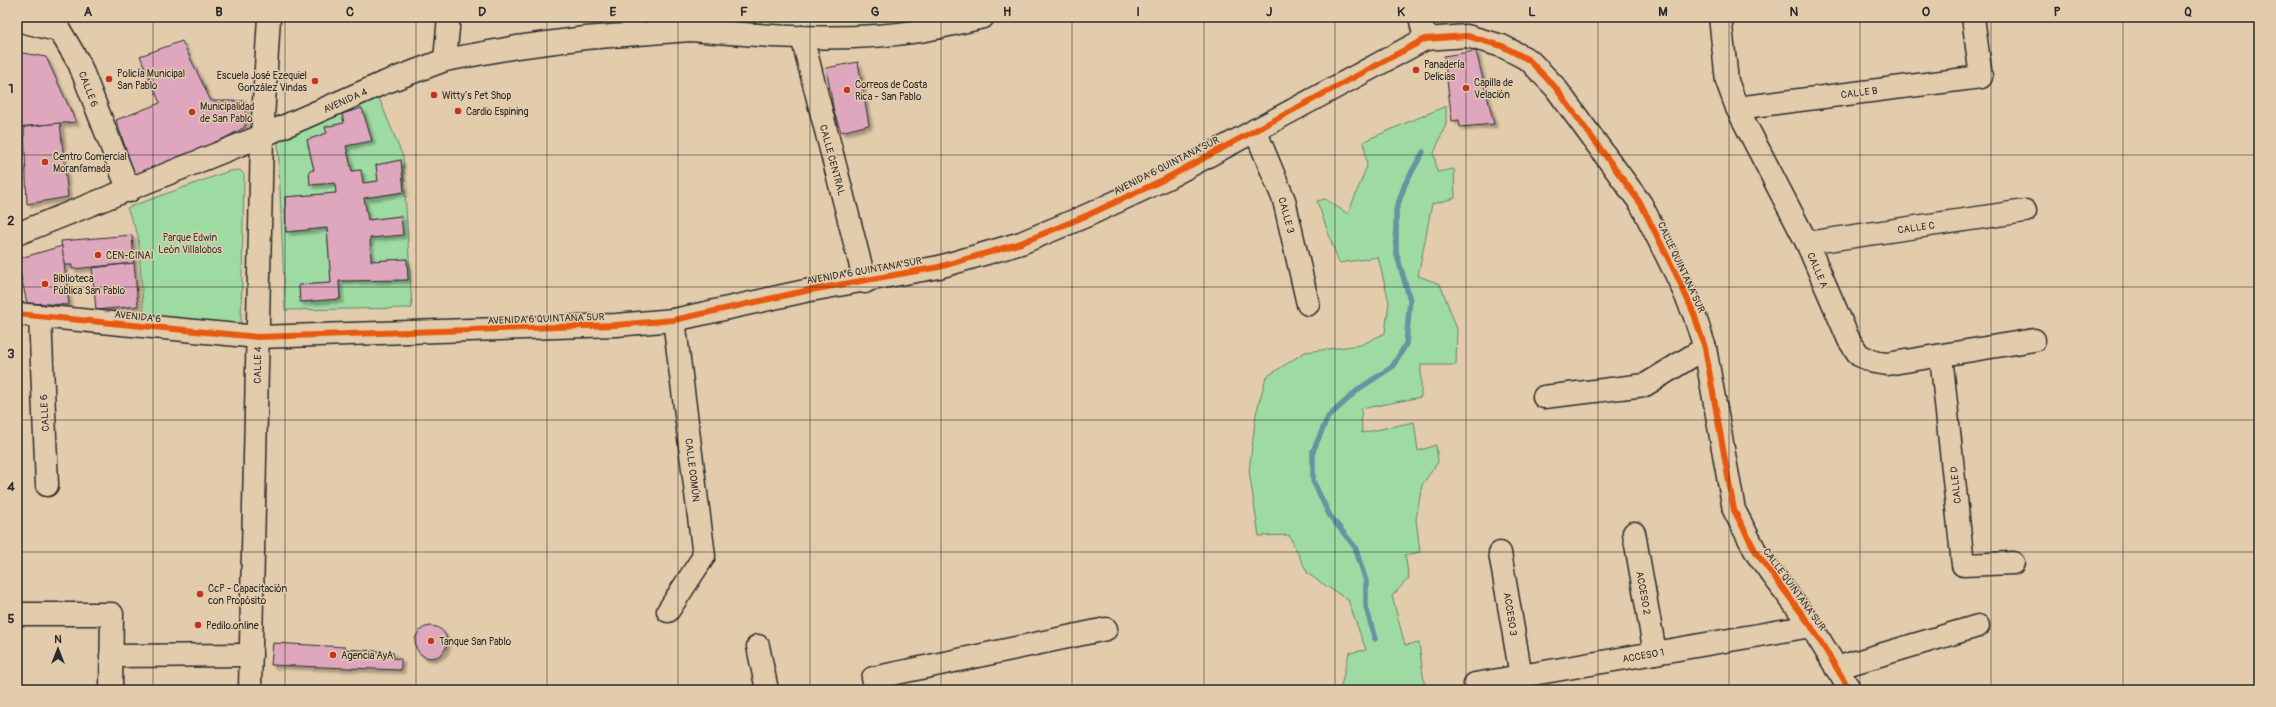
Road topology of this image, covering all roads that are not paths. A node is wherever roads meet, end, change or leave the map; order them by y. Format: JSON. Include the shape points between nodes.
{"nodes":[{"id":1,"x":269,"y":17,"type":"edge"},
{"id":2,"x":449,"y":17,"type":"edge"},
{"id":3,"x":983,"y":17,"type":"edge"},
{"id":4,"x":1420,"y":17,"type":"edge"},
{"id":5,"x":1720,"y":17,"type":"edge"},
{"id":6,"x":1973,"y":17,"type":"edge"},
{"id":7,"x":17,"y":20,"type":"edge"},
{"id":8,"x":691,"y":23,"type":"edge"},
{"id":9,"x":802,"y":38,"type":"junction"},
{"id":10,"x":1426,"y":39,"type":"junction"},
{"id":11,"x":445,"y":60,"type":"junction"},
{"id":12,"x":1737,"y":108,"type":"junction"},
{"id":13,"x":1255,"y":130,"type":"junction"},
{"id":14,"x":262,"y":136,"type":"junction"},
{"id":15,"x":129,"y":191,"type":"junction"},
{"id":16,"x":2025,"y":212,"type":"dead end"},
{"id":17,"x":17,"y":234,"type":"edge"},
{"id":18,"x":1807,"y":243,"type":"junction"},
{"id":19,"x":865,"y":282,"type":"junction"},
{"id":20,"x":1308,"y":304,"type":"dead end"},
{"id":21,"x":17,"y":314,"type":"edge"},
{"id":22,"x":40,"y":316,"type":"junction"},
{"id":23,"x":674,"y":320,"type":"junction"},
{"id":24,"x":258,"y":337,"type":"junction"},
{"id":25,"x":2034,"y":340,"type":"dead end"},
{"id":26,"x":1705,"y":348,"type":"junction"},
{"id":27,"x":1941,"y":356,"type":"junction"},
{"id":28,"x":1544,"y":398,"type":"dead end"},
{"id":29,"x":47,"y":485,"type":"dead end"},
{"id":30,"x":1634,"y":533,"type":"dead end"},
{"id":31,"x":1500,"y":552,"type":"dead end"},
{"id":32,"x":2013,"y":563,"type":"dead end"},
{"id":33,"x":668,"y":611,"type":"dead end"},
{"id":34,"x":17,"y":614,"type":"edge"},
{"id":35,"x":1811,"y":626,"type":"junction"},
{"id":36,"x":1978,"y":626,"type":"dead end"},
{"id":37,"x":1106,"y":629,"type":"dead end"},
{"id":38,"x":758,"y":646,"type":"dead end"},
{"id":39,"x":1655,"y":653,"type":"junction"},
{"id":40,"x":251,"y":655,"type":"junction"},
{"id":41,"x":112,"y":656,"type":"junction"},
{"id":42,"x":1836,"y":668,"type":"junction"},
{"id":43,"x":1521,"y":676,"type":"junction"},
{"id":44,"x":1475,"y":684,"type":"dead end"},
{"id":45,"x":111,"y":690,"type":"edge"},
{"id":46,"x":250,"y":690,"type":"edge"},
{"id":47,"x":767,"y":690,"type":"edge"},
{"id":48,"x":876,"y":690,"type":"edge"},
{"id":49,"x":1850,"y":690,"type":"edge"}],
"edges":[{"from":1,"to":14,"type":"street","name":"CALLE 4"},
{"from":2,"to":11,"type":"street"},
{"from":3,"to":9,"type":"street","name":"AVENIDA 4","via":[[920,31]]},
{"from":4,"to":10,"type":"street"},
{"from":5,"to":12,"type":"street","name":"CALLE A","via":[[1727,81]]},
{"from":6,"to":12,"type":"street","name":"CALLE B","via":[[1981,77]]},
{"from":7,"to":15,"type":"street","name":"CALLE 6","via":[[60,31],[79,64]]},
{"from":8,"to":9,"type":"street","name":"AVENIDA 4"},
{"from":8,"to":11,"type":"street","name":"AVENIDA 4","via":[[517,47]]},
{"from":9,"to":19,"type":"street","name":"CALLE CENTRAL"},
{"from":10,"to":13,"type":"street","name":"AVENIDA 6 QUINTANA SUR"},
{"from":10,"to":26,"type":"street","name":"CALLE QUINTANA SUR","via":[[1466,36],[1502,46],[1529,60],[1555,86],[1641,204],[1688,300]]},
{"from":11,"to":14,"type":"street","name":"AVENIDA 4","via":[[381,84]]},
{"from":12,"to":18,"type":"street","name":"CALLE A"},
{"from":13,"to":19,"type":"street","name":"AVENIDA 6 QUINTANA SUR","via":[[1165,179],[1021,243],[967,260]]},
{"from":13,"to":20,"type":"street","name":"CALLE 3","via":[[1284,200]]},
{"from":14,"to":15,"type":"street","name":"AVENIDA 4"},
{"from":14,"to":24,"type":"street","name":"CALLE 4"},
{"from":15,"to":17,"type":"street","name":"AVENIDA 4"},
{"from":16,"to":18,"type":"street","name":"CALLE C"},
{"from":18,"to":27,"type":"street","name":"CALLE A","via":[[1849,340],[1859,355],[1874,362],[1887,364]]},
{"from":19,"to":23,"type":"street","name":"AVENIDA 6 QUINTANA SUR","via":[[805,291]]},
{"from":21,"to":22,"type":"street","name":"AVENIDA 6"},
{"from":22,"to":24,"type":"street","name":"AVENIDA 6"},
{"from":22,"to":29,"type":"street","name":"CALLE 6"},
{"from":23,"to":24,"type":"street","name":"AVENIDA 6 QUINTANA SUR","via":[[616,325]]},
{"from":23,"to":33,"type":"street","name":"CALLE COMÚN","via":[[704,556]]},
{"from":24,"to":40,"type":"street","name":"CALLE 4"},
{"from":25,"to":27,"type":"street","name":"CALLE A"},
{"from":26,"to":28,"type":"street","via":[[1645,386]]},
{"from":26,"to":35,"type":"street","name":"CALLE QUINTANA SUR","via":[[1734,510],[1756,554]]},
{"from":27,"to":32,"type":"street","name":"CALLE D","via":[[1963,565]]},
{"from":30,"to":39,"type":"street","name":"ACCESO 2"},
{"from":31,"to":43,"type":"street","name":"ACCESO 3"},
{"from":34,"to":41,"type":"street","via":[[112,614]]},
{"from":35,"to":39,"type":"street","name":"ACCESO 1"},
{"from":35,"to":42,"type":"street","name":"CALLE QUINTANA SUR"},
{"from":36,"to":42,"type":"street"},
{"from":37,"to":48,"type":"street","via":[[873,678]]},
{"from":38,"to":47,"type":"street"},
{"from":39,"to":43,"type":"street","name":"ACCESO 1"},
{"from":40,"to":41,"type":"street"},
{"from":40,"to":46,"type":"street","name":"CALLE 4"},
{"from":41,"to":45,"type":"street"},
{"from":42,"to":49,"type":"street","name":"CALLE QUINTANA SUR"},
{"from":43,"to":44,"type":"street","name":"ACCESO 1"}]}
